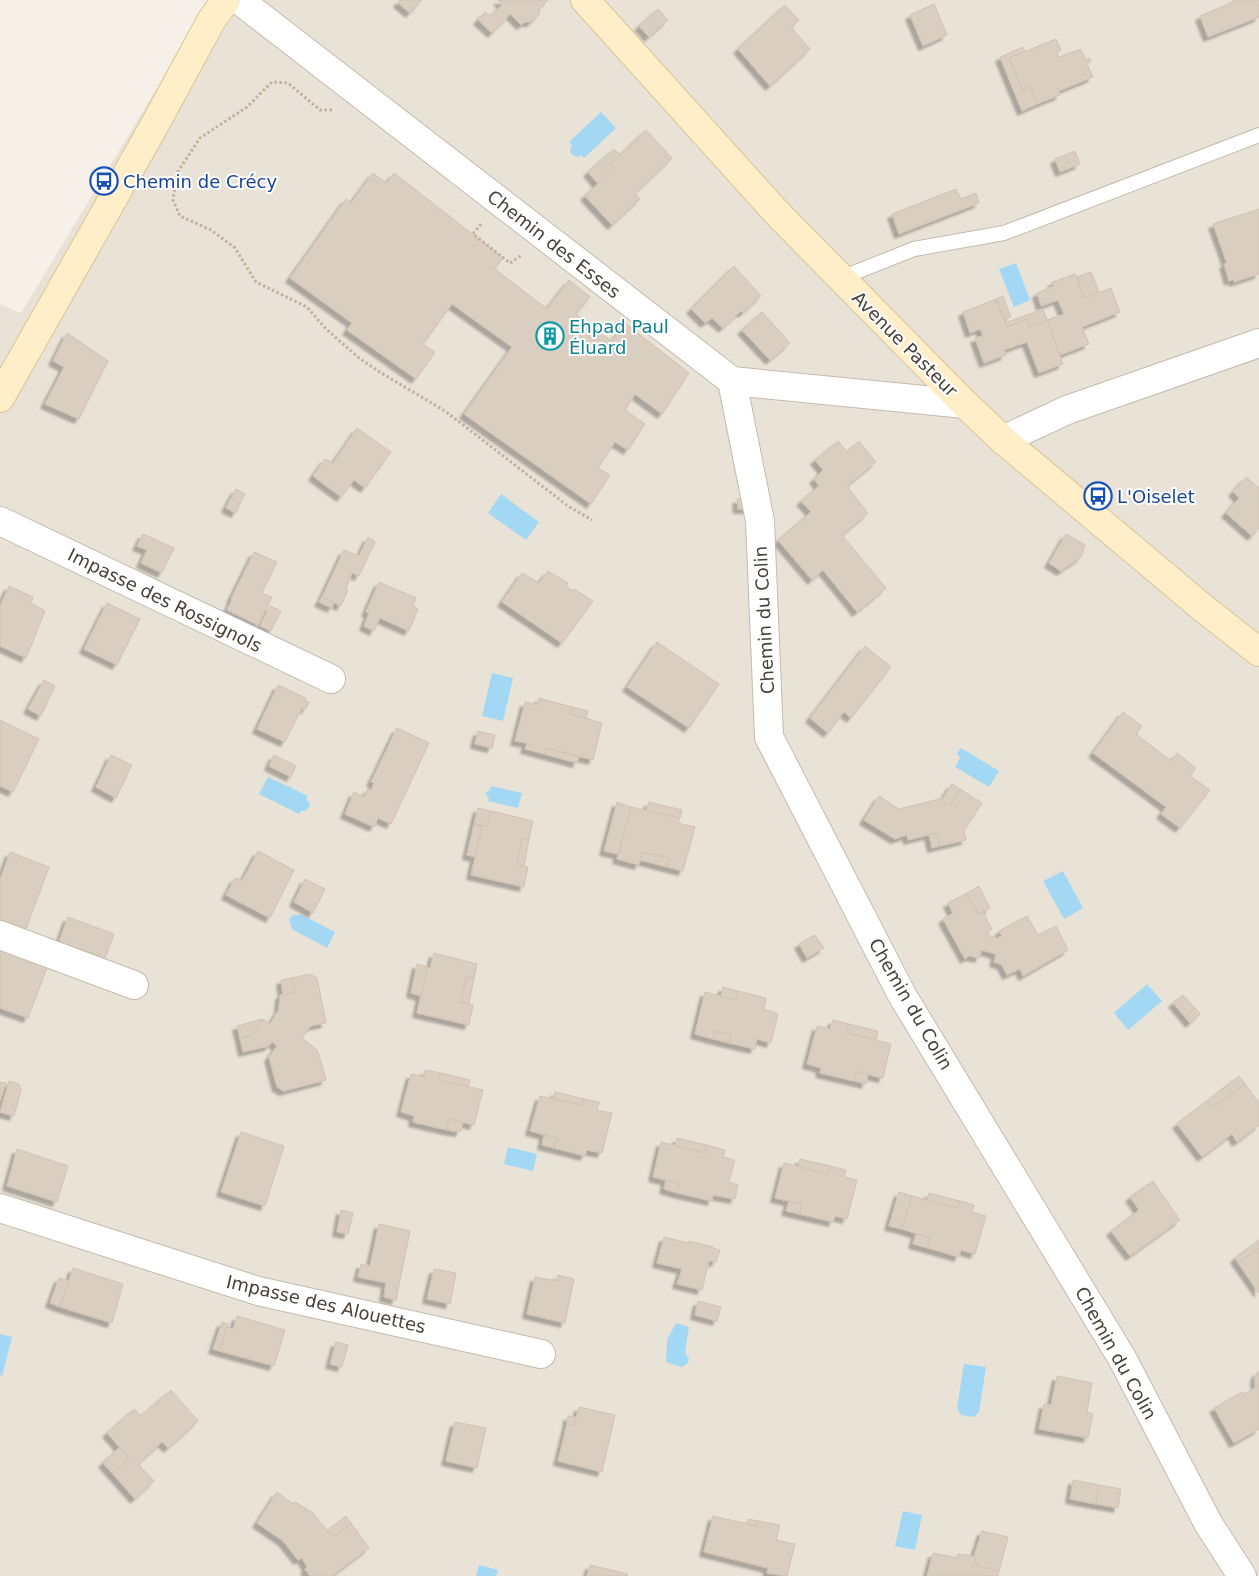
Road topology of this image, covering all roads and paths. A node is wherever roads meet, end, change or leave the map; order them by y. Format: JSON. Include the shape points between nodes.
{"nodes":[{"id":1,"x":226,"y":0,"type":"edge"},
{"id":2,"x":239,"y":0,"type":"edge"},
{"id":3,"x":585,"y":0,"type":"edge"},
{"id":4,"x":338,"y":110,"type":"dead end"},
{"id":5,"x":1259,"y":135,"type":"edge"},
{"id":6,"x":474,"y":219,"type":"dead end"},
{"id":7,"x":547,"y":238,"type":"junction"},
{"id":8,"x":841,"y":278,"type":"junction"},
{"id":9,"x":1259,"y":343,"type":"edge"},
{"id":10,"x":732,"y":381,"type":"junction"},
{"id":11,"x":0,"y":398,"type":"edge"},
{"id":12,"x":965,"y":404,"type":"junction"},
{"id":13,"x":1003,"y":440,"type":"junction"},
{"id":14,"x":0,"y":520,"type":"edge"},
{"id":15,"x":592,"y":520,"type":"dead end"},
{"id":16,"x":1259,"y":652,"type":"edge"},
{"id":17,"x":331,"y":680,"type":"dead end"},
{"id":18,"x":0,"y":935,"type":"edge"},
{"id":19,"x":134,"y":985,"type":"dead end"},
{"id":20,"x":0,"y":1208,"type":"edge"},
{"id":21,"x":542,"y":1354,"type":"dead end"},
{"id":22,"x":1242,"y":1576,"type":"edge"}],
"edges":[{"from":1,"to":11,"type":"main road","via":[[211,21]]},
{"from":2,"to":7,"type":"street","name":"Chemin des Esses"},
{"from":3,"to":8,"type":"main road","name":"Avenue Pasteur","via":[[777,214]]},
{"from":4,"to":15,"type":"path","via":[[320,110],[288,83],[272,82],[247,107],[200,138],[177,173],[173,200],[180,216],[211,230],[235,248],[256,282],[307,307],[359,358],[445,411],[568,506]]},
{"from":5,"to":8,"type":"lane","via":[[1004,233],[914,249]]},
{"from":6,"to":7,"type":"path","via":[[482,225],[474,234],[510,263]]},
{"from":7,"to":10,"type":"street","name":"Chemin des Esses"},
{"from":8,"to":12,"type":"main road","name":"Avenue Pasteur"},
{"from":9,"to":13,"type":"street","via":[[1067,410]]},
{"from":10,"to":12,"type":"street"},
{"from":10,"to":22,"type":"street","name":"Chemin du Colin","via":[[760,521],[769,738],[902,995],[1122,1358],[1208,1523]]},
{"from":12,"to":13,"type":"main road","name":"Avenue Pasteur"},
{"from":13,"to":16,"type":"main road","name":"Avenue Pasteur"},
{"from":14,"to":17,"type":"street","name":"Impasse des Rossignols"},
{"from":18,"to":19,"type":"street"},
{"from":20,"to":21,"type":"street","name":"Impasse des Alouettes","via":[[258,1291]]}]}
